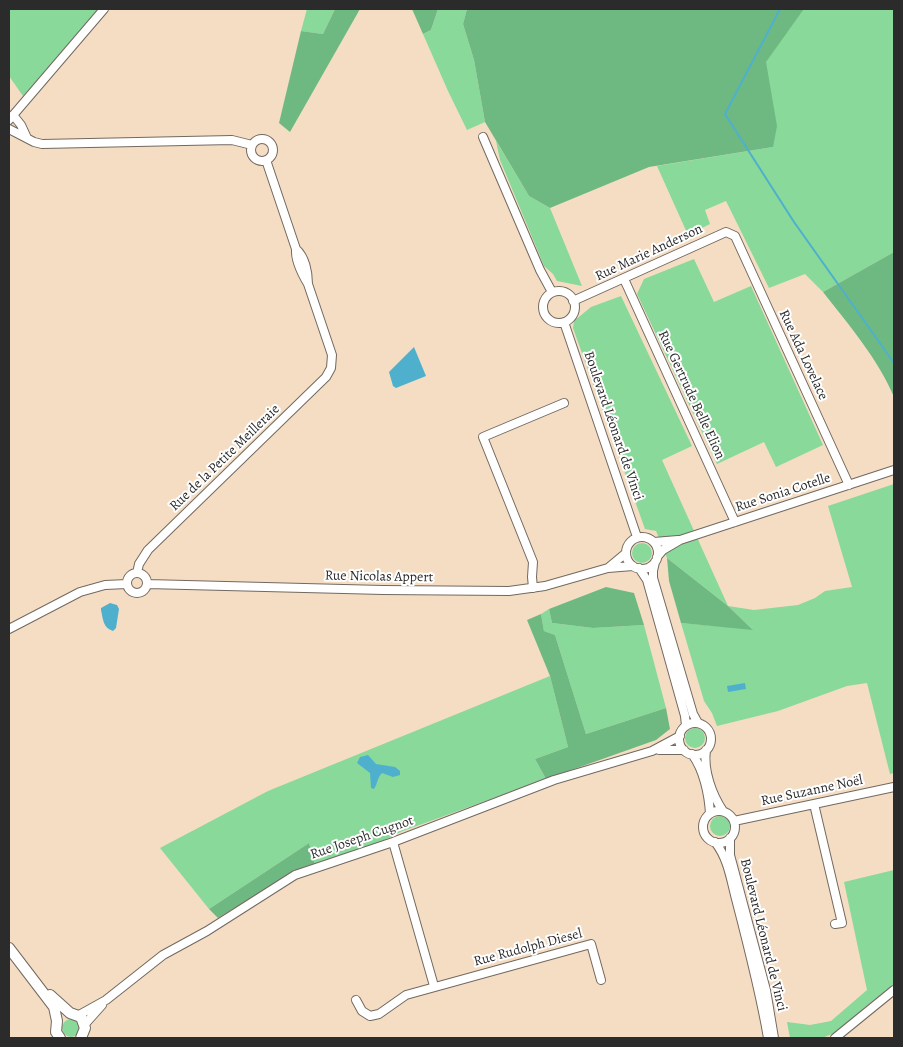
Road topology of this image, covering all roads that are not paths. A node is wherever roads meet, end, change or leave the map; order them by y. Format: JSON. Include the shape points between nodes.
{"nodes":[{"id":1,"x":104,"y":9,"type":"edge"},
{"id":2,"x":11,"y":118,"type":"edge"},
{"id":3,"x":9,"y":129,"type":"edge"},
{"id":4,"x":483,"y":137,"type":"dead end"},
{"id":5,"x":27,"y":138,"type":"junction"},
{"id":6,"x":252,"y":145,"type":"junction"},
{"id":7,"x":266,"y":160,"type":"junction"},
{"id":8,"x":735,"y":236,"type":"joint"},
{"id":9,"x":624,"y":279,"type":"junction"},
{"id":10,"x":552,"y":292,"type":"junction"},
{"id":11,"x":573,"y":301,"type":"junction"},
{"id":12,"x":564,"y":322,"type":"junction"},
{"id":13,"x":564,"y":403,"type":"dead end"},
{"id":14,"x":894,"y":470,"type":"edge"},
{"id":15,"x":849,"y":485,"type":"junction"},
{"id":16,"x":735,"y":522,"type":"junction"},
{"id":17,"x":637,"y":538,"type":"junction"},
{"id":18,"x":680,"y":540,"type":"junction"},
{"id":19,"x":654,"y":542,"type":"junction"},
{"id":20,"x":626,"y":552,"type":"junction"},
{"id":21,"x":656,"y":559,"type":"junction"},
{"id":22,"x":636,"y":567,"type":"junction"},
{"id":23,"x":608,"y":568,"type":"junction"},
{"id":24,"x":137,"y":573,"type":"junction"},
{"id":25,"x":127,"y":584,"type":"junction"},
{"id":26,"x":147,"y":584,"type":"junction"},
{"id":27,"x":533,"y":588,"type":"junction"},
{"id":28,"x":9,"y":629,"type":"edge"},
{"id":29,"x":698,"y":723,"type":"junction"},
{"id":30,"x":686,"y":726,"type":"junction"},
{"id":31,"x":680,"y":736,"type":"junction"},
{"id":32,"x":706,"y":750,"type":"junction"},
{"id":33,"x":652,"y":751,"type":"junction"},
{"id":34,"x":688,"y":752,"type":"junction"},
{"id":35,"x":894,"y":787,"type":"edge"},
{"id":36,"x":814,"y":804,"type":"junction"},
{"id":37,"x":723,"y":811,"type":"junction"},
{"id":38,"x":710,"y":814,"type":"junction"},
{"id":39,"x":734,"y":821,"type":"junction"},
{"id":40,"x":730,"y":838,"type":"junction"},
{"id":41,"x":393,"y":842,"type":"junction"},
{"id":42,"x":715,"y":842,"type":"junction"},
{"id":43,"x":835,"y":924,"type":"dead end"},
{"id":44,"x":9,"y":948,"type":"edge"},
{"id":45,"x":601,"y":980,"type":"dead end"},
{"id":46,"x":34,"y":981,"type":"junction"},
{"id":47,"x":434,"y":986,"type":"junction"},
{"id":48,"x":894,"y":990,"type":"edge"},
{"id":49,"x":356,"y":1000,"type":"dead end"},
{"id":50,"x":78,"y":1017,"type":"junction"},
{"id":51,"x":57,"y":1021,"type":"junction"},
{"id":52,"x":56,"y":1036,"type":"edge"},
{"id":53,"x":83,"y":1037,"type":"edge"},
{"id":54,"x":768,"y":1038,"type":"edge"},
{"id":55,"x":774,"y":1038,"type":"edge"},
{"id":56,"x":835,"y":1038,"type":"edge"}],
"edges":[{"from":1,"to":2,"type":"street"},
{"from":2,"to":5,"type":"street","via":[[21,125]]},
{"from":3,"to":5,"type":"street"},
{"from":4,"to":10,"type":"street"},
{"from":5,"to":6,"type":"street","via":[[42,144],[232,140]]},
{"from":6,"to":7,"type":"street","via":[[254,158]]},
{"from":6,"to":7,"type":"street","via":[[261,140],[270,143],[272,153]]},
{"from":7,"to":24,"type":"street","name":"Rue de la Petite Meilleraie","via":[[296,249],[308,274],[308,284],[332,363],[326,377],[148,550]]},
{"from":8,"to":9,"type":"street","name":"Rue Marie Anderson","via":[[726,232]]},
{"from":8,"to":15,"type":"street","name":"Rue Ada Lovelace"},
{"from":9,"to":11,"type":"street","name":"Rue Marie Anderson"},
{"from":9,"to":16,"type":"street","name":"Rue Gertrude Belle Elion"},
{"from":10,"to":11,"type":"street","via":[[565,292]]},
{"from":10,"to":12,"type":"street","via":[[543,302],[543,311],[551,321]]},
{"from":11,"to":12,"type":"street","via":[[574,312]]},
{"from":12,"to":17,"type":"street","name":"Boulevard Léonard de Vinci"},
{"from":13,"to":27,"type":"street","via":[[483,437],[533,562]]},
{"from":14,"to":15,"type":"street","name":"Rue Sonia Cotelle"},
{"from":15,"to":16,"type":"street","name":"Rue Sonia Cotelle"},
{"from":16,"to":18,"type":"street","name":"Rue Sonia Cotelle"},
{"from":17,"to":19,"type":"street"},
{"from":17,"to":20,"type":"street","via":[[629,543]]},
{"from":18,"to":19,"type":"street"},
{"from":18,"to":21,"type":"street","via":[[663,550]]},
{"from":19,"to":21,"type":"street"},
{"from":20,"to":22,"type":"street","via":[[629,562]]},
{"from":20,"to":23,"type":"street"},
{"from":21,"to":22,"type":"street","via":[[648,567]]},
{"from":21,"to":29,"type":"street","via":[[654,578],[692,714]]},
{"from":22,"to":23,"type":"street"},
{"from":22,"to":30,"type":"street","via":[[647,580]]},
{"from":23,"to":27,"type":"street","name":"Rue Nicolas Appert"},
{"from":24,"to":25,"type":"street","via":[[130,576]]},
{"from":24,"to":26,"type":"street","via":[[143,575]]},
{"from":25,"to":26,"type":"street","via":[[136,593],[144,590]]},
{"from":25,"to":28,"type":"street","via":[[105,585],[80,592]]},
{"from":26,"to":27,"type":"street","name":"Rue Nicolas Appert","via":[[437,591]]},
{"from":29,"to":30,"type":"street"},
{"from":29,"to":32,"type":"street","via":[[711,736]]},
{"from":30,"to":31,"type":"street"},
{"from":31,"to":33,"type":"street","name":"Rue Joseph Cugnot"},
{"from":31,"to":34,"type":"street","via":[[680,742]]},
{"from":32,"to":34,"type":"street","via":[[698,754]]},
{"from":32,"to":37,"type":"street","via":[[706,767],[716,800]]},
{"from":33,"to":34,"type":"street","name":"Rue Joseph Cugnot"},
{"from":33,"to":41,"type":"street","name":"Rue Joseph Cugnot","via":[[554,780]]},
{"from":34,"to":38,"type":"street","via":[[700,768]]},
{"from":35,"to":36,"type":"street","name":"Rue Suzanne Noël"},
{"from":36,"to":39,"type":"street","name":"Rue Suzanne Noël"},
{"from":36,"to":43,"type":"street","via":[[842,923]]},
{"from":37,"to":38,"type":"street"},
{"from":37,"to":39,"type":"street"},
{"from":38,"to":42,"type":"street","via":[[704,830]]},
{"from":39,"to":40,"type":"street","via":[[735,830]]},
{"from":40,"to":42,"type":"street"},
{"from":40,"to":55,"type":"street","name":"Boulevard Léonard de Vinci","via":[[730,855],[766,990]]},
{"from":41,"to":47,"type":"street"},
{"from":41,"to":50,"type":"street","name":"Rue Joseph Cugnot","via":[[295,875],[163,955],[106,1000]]},
{"from":42,"to":54,"type":"street","name":"Boulevard Léonard de Vinci","via":[[724,856],[741,918],[760,991]]},
{"from":44,"to":46,"type":"main road"},
{"from":45,"to":47,"type":"street","name":"Rue Rudolph Diesel","via":[[591,944]]},
{"from":46,"to":50,"type":"main road"},
{"from":46,"to":51,"type":"main road","via":[[54,1007]]},
{"from":47,"to":49,"type":"street","name":"Rue Rudolph Diesel","via":[[406,995],[379,1014],[370,1016]]},
{"from":48,"to":56,"type":"street"},
{"from":50,"to":51,"type":"main road","via":[[62,1015]]},
{"from":50,"to":53,"type":"main road"},
{"from":51,"to":52,"type":"main road"}]}
